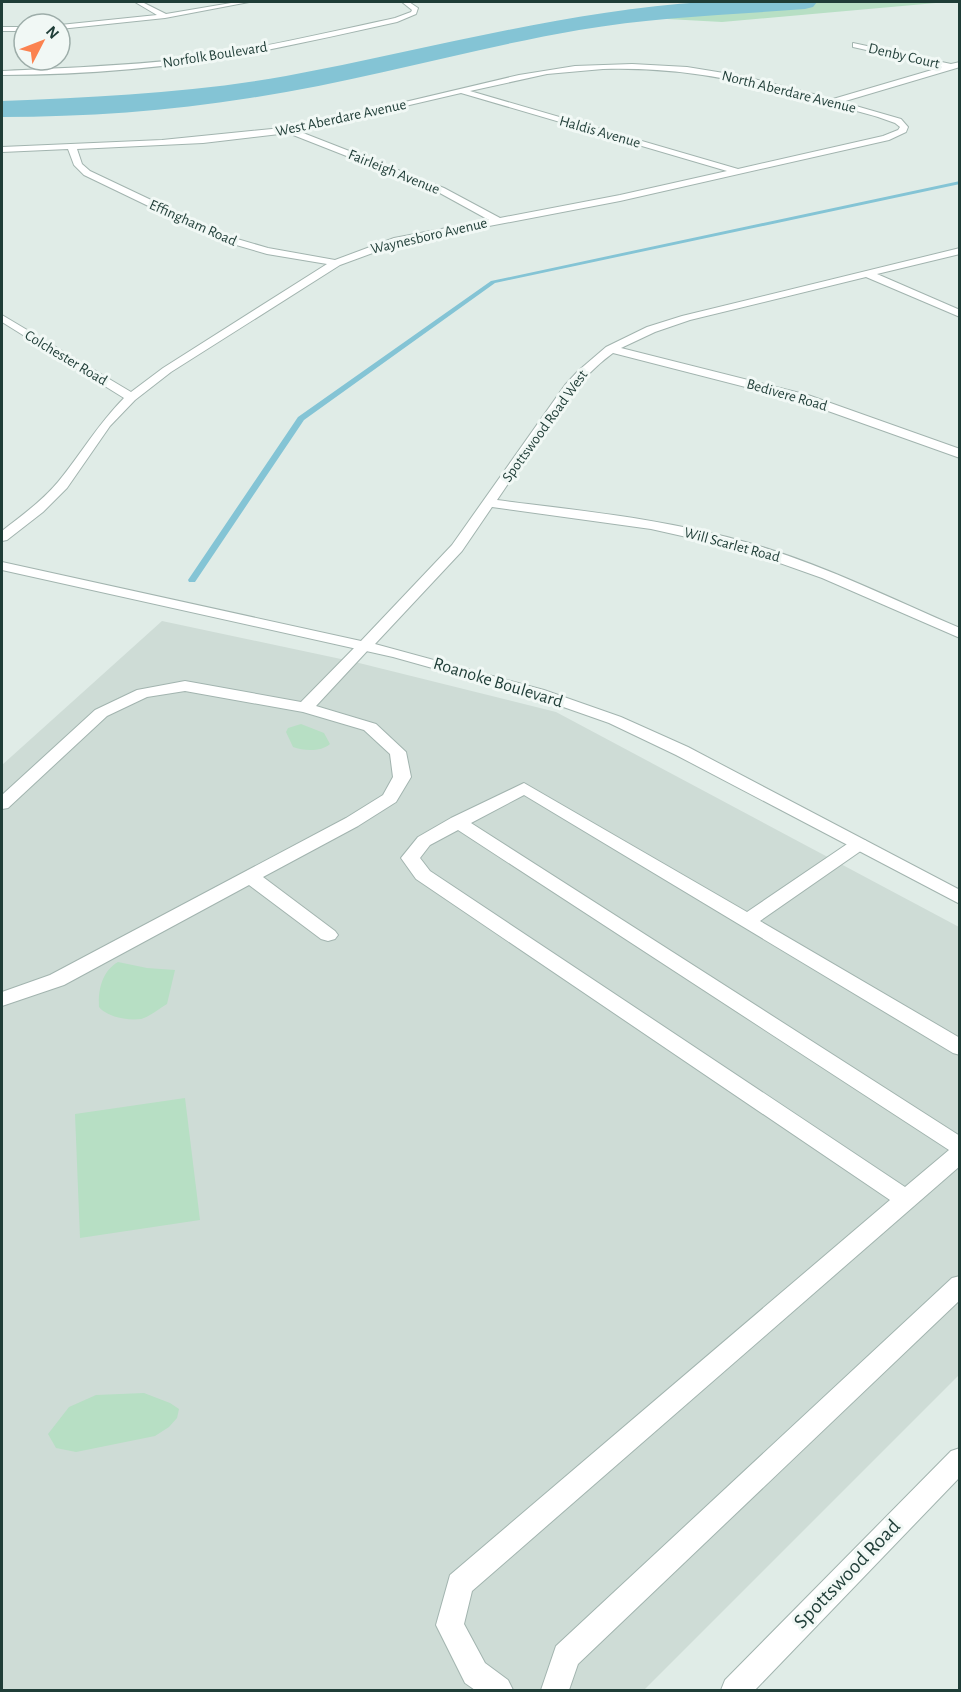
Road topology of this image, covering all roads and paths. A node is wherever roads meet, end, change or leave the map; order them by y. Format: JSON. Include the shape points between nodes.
{"nodes":[{"id":1,"x":138,"y":2,"type":"edge"},
{"id":2,"x":246,"y":2,"type":"edge"},
{"id":3,"x":409,"y":3,"type":"edge"},
{"id":4,"x":165,"y":16,"type":"junction"},
{"id":5,"x":72,"y":26,"type":"edge"},
{"id":6,"x":856,"y":45,"type":"dead end"},
{"id":7,"x":955,"y":65,"type":"edge"},
{"id":8,"x":678,"y":68,"type":"joint"},
{"id":9,"x":2,"y":73,"type":"edge"},
{"id":10,"x":462,"y":91,"type":"junction"},
{"id":11,"x":831,"y":102,"type":"junction"},
{"id":12,"x":898,"y":121,"type":"joint"},
{"id":13,"x":289,"y":130,"type":"junction"},
{"id":14,"x":72,"y":147,"type":"junction"},
{"id":15,"x":2,"y":149,"type":"edge"},
{"id":16,"x":737,"y":172,"type":"junction"},
{"id":17,"x":496,"y":220,"type":"junction"},
{"id":18,"x":960,"y":251,"type":"edge"},
{"id":19,"x":336,"y":263,"type":"junction"},
{"id":20,"x":867,"y":274,"type":"junction"},
{"id":21,"x":960,"y":314,"type":"edge"},
{"id":22,"x":2,"y":318,"type":"edge"},
{"id":23,"x":610,"y":349,"type":"junction"},
{"id":24,"x":131,"y":397,"type":"junction"},
{"id":25,"x":960,"y":454,"type":"edge"},
{"id":26,"x":490,"y":503,"type":"junction"},
{"id":27,"x":2,"y":537,"type":"edge"},
{"id":28,"x":2,"y":566,"type":"edge"},
{"id":29,"x":960,"y":634,"type":"edge"},
{"id":30,"x":364,"y":646,"type":"junction"},
{"id":31,"x":305,"y":708,"type":"junction"},
{"id":32,"x":2,"y":804,"type":"edge"},
{"id":33,"x":457,"y":822,"type":"junction"},
{"id":34,"x":859,"y":844,"type":"junction"},
{"id":35,"x":250,"y":877,"type":"junction"},
{"id":36,"x":960,"y":898,"type":"edge"},
{"id":37,"x":747,"y":921,"type":"junction"},
{"id":38,"x":328,"y":935,"type":"dead end"},
{"id":39,"x":2,"y":999,"type":"edge"},
{"id":40,"x":960,"y":1048,"type":"edge"},
{"id":41,"x":960,"y":1147,"type":"edge"},
{"id":42,"x":960,"y":1154,"type":"edge"},
{"id":43,"x":906,"y":1199,"type":"junction"},
{"id":44,"x":960,"y":1285,"type":"edge"},
{"id":45,"x":960,"y":1459,"type":"edge"},
{"id":46,"x":498,"y":1690,"type":"edge"},
{"id":47,"x":555,"y":1690,"type":"edge"},
{"id":48,"x":735,"y":1690,"type":"edge"}],
"edges":[{"from":1,"to":4,"type":"street"},
{"from":2,"to":4,"type":"street"},
{"from":3,"to":9,"type":"street","name":"Norfolk Boulevard","via":[[416,9],[414,13],[397,20],[218,56],[116,68]]},
{"from":4,"to":5,"type":"street"},
{"from":6,"to":7,"type":"street","name":"Denby Court"},
{"from":7,"to":11,"type":"street"},
{"from":8,"to":10,"type":"street","name":"West Aberdare Avenue","via":[[549,72]]},
{"from":8,"to":11,"type":"street","name":"North Aberdare Avenue","via":[[719,74]]},
{"from":10,"to":13,"type":"street","name":"West Aberdare Avenue"},
{"from":10,"to":16,"type":"street","name":"Haldis Avenue"},
{"from":11,"to":12,"type":"street","name":"North Aberdare Avenue"},
{"from":12,"to":16,"type":"street","name":"Waynesboro Avenue","via":[[904,127],[902,132],[886,138]]},
{"from":13,"to":14,"type":"street","name":"West Aberdare Avenue","via":[[229,138]]},
{"from":13,"to":17,"type":"street","name":"Fairleigh Avenue","via":[[441,190]]},
{"from":14,"to":15,"type":"street","name":"West Aberdare Avenue"},
{"from":14,"to":19,"type":"street","name":"Effingham Road","via":[[78,165],[87,173],[223,238],[267,251]]},
{"from":16,"to":17,"type":"street","name":"Waynesboro Avenue"},
{"from":17,"to":19,"type":"street","name":"Waynesboro Avenue","via":[[398,240]]},
{"from":18,"to":20,"type":"street","name":"Spottswood Road West"},
{"from":19,"to":24,"type":"street","name":"Waynesboro Avenue"},
{"from":20,"to":21,"type":"street"},
{"from":20,"to":23,"type":"street","name":"Spottswood Road West","via":[[686,318]]},
{"from":22,"to":24,"type":"street","name":"Colchester Road"},
{"from":23,"to":25,"type":"street","name":"Bedivere Road","via":[[804,398]]},
{"from":23,"to":26,"type":"street","name":"Spottswood Road West","via":[[589,364],[569,388]]},
{"from":24,"to":27,"type":"street","name":"Waynesboro Avenue","via":[[106,423],[62,485]]},
{"from":26,"to":29,"type":"street","name":"Will Scarlet Road","via":[[661,527],[745,546],[819,572]]},
{"from":26,"to":30,"type":"street","name":"Spottswood Road West","via":[[458,548]]},
{"from":28,"to":30,"type":"street","name":"Roanoke Boulevard"},
{"from":30,"to":31,"type":"street","name":"Spottswood Road West"},
{"from":30,"to":34,"type":"street","name":"Roanoke Boulevard","via":[[501,681],[615,720],[732,776]]},
{"from":31,"to":32,"type":"street","via":[[185,686],[143,693],[101,713]]},
{"from":31,"to":35,"type":"street","via":[[370,727],[398,752],[402,777],[390,798]]},
{"from":33,"to":37,"type":"street","via":[[524,788]]},
{"from":33,"to":41,"type":"street"},
{"from":33,"to":43,"type":"street","via":[[424,841],[410,858],[423,875]]},
{"from":34,"to":36,"type":"street","name":"Roanoke Boulevard"},
{"from":34,"to":37,"type":"street"},
{"from":35,"to":38,"type":"street"},
{"from":35,"to":39,"type":"street","via":[[57,980]]},
{"from":37,"to":40,"type":"street"},
{"from":42,"to":43,"type":"street"},
{"from":43,"to":46,"type":"street","via":[[460,1584],[450,1625],[475,1673]]},
{"from":44,"to":47,"type":"street","via":[[566,1656]]},
{"from":45,"to":48,"type":"street","name":"Spottswood Road"}]}
